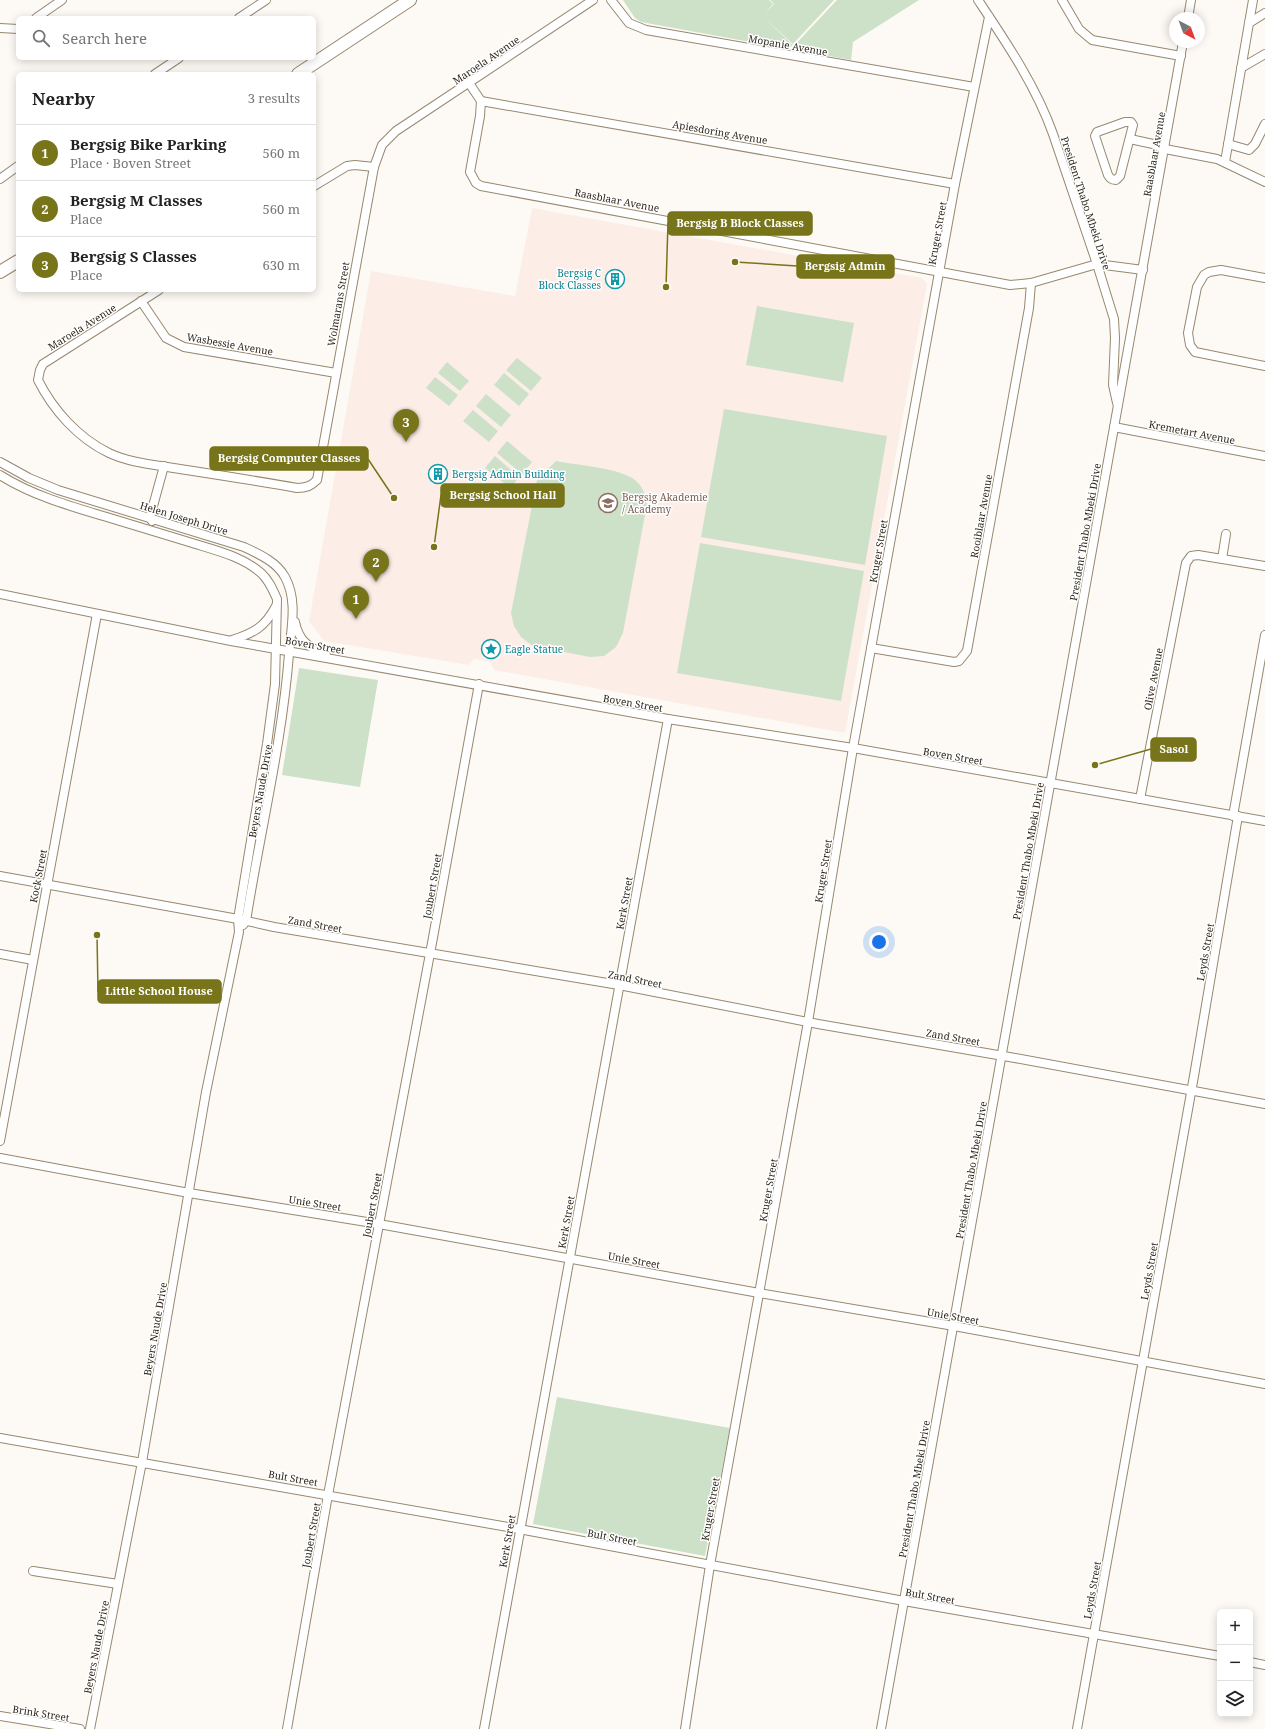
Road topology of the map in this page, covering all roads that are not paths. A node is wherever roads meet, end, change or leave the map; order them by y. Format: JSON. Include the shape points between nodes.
{"nodes":[{"id":1,"x":62,"y":0,"type":"edge"},
{"id":2,"x":266,"y":0,"type":"edge"},
{"id":3,"x":410,"y":0,"type":"edge"},
{"id":4,"x":594,"y":0,"type":"edge"},
{"id":5,"x":612,"y":0,"type":"edge"},
{"id":6,"x":978,"y":0,"type":"edge"},
{"id":7,"x":1062,"y":0,"type":"edge"},
{"id":8,"x":1191,"y":0,"type":"edge"},
{"id":9,"x":1253,"y":0,"type":"edge"},
{"id":10,"x":1189,"y":12,"type":"edge"},
{"id":11,"x":1265,"y":13,"type":"edge"},
{"id":12,"x":39,"y":16,"type":"edge"},
{"id":13,"x":242,"y":16,"type":"edge"},
{"id":14,"x":989,"y":17,"type":"junction"},
{"id":15,"x":1249,"y":23,"type":"junction"},
{"id":16,"x":0,"y":28,"type":"edge"},
{"id":17,"x":16,"y":29,"type":"edge"},
{"id":18,"x":1183,"y":48,"type":"edge"},
{"id":19,"x":1265,"y":54,"type":"edge"},
{"id":20,"x":1181,"y":56,"type":"junction"},
{"id":21,"x":176,"y":60,"type":"edge"},
{"id":22,"x":1241,"y":68,"type":"junction"},
{"id":23,"x":158,"y":72,"type":"edge"},
{"id":24,"x":301,"y":72,"type":"edge"},
{"id":25,"x":469,"y":83,"type":"junction"},
{"id":26,"x":974,"y":87,"type":"junction"},
{"id":27,"x":481,"y":101,"type":"junction"},
{"id":28,"x":1265,"y":124,"type":"edge"},
{"id":29,"x":390,"y":136,"type":"joint"},
{"id":30,"x":1130,"y":140,"type":"junction"},
{"id":31,"x":1228,"y":144,"type":"junction"},
{"id":32,"x":1165,"y":149,"type":"junction"},
{"id":33,"x":1224,"y":162,"type":"junction"},
{"id":34,"x":16,"y":167,"type":"edge"},
{"id":35,"x":374,"y":168,"type":"junction"},
{"id":36,"x":0,"y":178,"type":"edge"},
{"id":37,"x":1265,"y":182,"type":"edge"},
{"id":38,"x":955,"y":184,"type":"junction"},
{"id":39,"x":316,"y":185,"type":"edge"},
{"id":40,"x":16,"y":261,"type":"edge"},
{"id":41,"x":1097,"y":264,"type":"junction"},
{"id":42,"x":940,"y":270,"type":"junction"},
{"id":43,"x":1143,"y":270,"type":"junction"},
{"id":44,"x":0,"y":272,"type":"edge"},
{"id":45,"x":1265,"y":278,"type":"edge"},
{"id":46,"x":1031,"y":283,"type":"junction"},
{"id":47,"x":155,"y":292,"type":"edge"},
{"id":48,"x":141,"y":302,"type":"junction"},
{"id":49,"x":1265,"y":366,"type":"edge"},
{"id":50,"x":336,"y":373,"type":"junction"},
{"id":51,"x":1118,"y":410,"type":"junction"},
{"id":52,"x":1114,"y":427,"type":"junction"},
{"id":53,"x":1265,"y":456,"type":"edge"},
{"id":54,"x":0,"y":462,"type":"edge"},
{"id":55,"x":164,"y":466,"type":"junction"},
{"id":56,"x":0,"y":475,"type":"edge"},
{"id":57,"x":150,"y":517,"type":"junction"},
{"id":58,"x":159,"y":532,"type":"junction"},
{"id":59,"x":1226,"y":534,"type":"dead end"},
{"id":60,"x":1222,"y":559,"type":"junction"},
{"id":61,"x":1265,"y":566,"type":"edge"},
{"id":62,"x":0,"y":594,"type":"edge"},
{"id":63,"x":277,"y":605,"type":"junction"},
{"id":64,"x":97,"y":614,"type":"junction"},
{"id":65,"x":294,"y":618,"type":"junction"},
{"id":66,"x":1265,"y":635,"type":"edge"},
{"id":67,"x":231,"y":641,"type":"junction"},
{"id":68,"x":276,"y":648,"type":"junction"},
{"id":69,"x":871,"y":648,"type":"junction"},
{"id":70,"x":290,"y":651,"type":"junction"},
{"id":71,"x":338,"y":660,"type":"junction"},
{"id":72,"x":1262,"y":668,"type":"edge"},
{"id":73,"x":479,"y":684,"type":"junction"},
{"id":74,"x":668,"y":719,"type":"junction"},
{"id":75,"x":853,"y":748,"type":"junction"},
{"id":76,"x":1050,"y":783,"type":"junction"},
{"id":77,"x":1140,"y":799,"type":"junction"},
{"id":78,"x":1236,"y":816,"type":"junction"},
{"id":79,"x":1265,"y":821,"type":"edge"},
{"id":80,"x":0,"y":876,"type":"edge"},
{"id":81,"x":46,"y":884,"type":"junction"},
{"id":82,"x":238,"y":919,"type":"junction"},
{"id":83,"x":246,"y":921,"type":"junction"},
{"id":84,"x":239,"y":932,"type":"junction"},
{"id":85,"x":0,"y":954,"type":"edge"},
{"id":86,"x":430,"y":954,"type":"junction"},
{"id":87,"x":33,"y":960,"type":"junction"},
{"id":88,"x":619,"y":986,"type":"junction"},
{"id":89,"x":808,"y":1022,"type":"junction"},
{"id":90,"x":1002,"y":1055,"type":"junction"},
{"id":91,"x":1191,"y":1091,"type":"junction"},
{"id":92,"x":1265,"y":1104,"type":"edge"},
{"id":93,"x":0,"y":1141,"type":"edge"},
{"id":94,"x":0,"y":1158,"type":"edge"},
{"id":95,"x":189,"y":1193,"type":"junction"},
{"id":96,"x":379,"y":1224,"type":"junction"},
{"id":97,"x":569,"y":1258,"type":"junction"},
{"id":98,"x":759,"y":1293,"type":"junction"},
{"id":99,"x":954,"y":1326,"type":"junction"},
{"id":100,"x":1142,"y":1362,"type":"junction"},
{"id":101,"x":1265,"y":1384,"type":"edge"},
{"id":102,"x":0,"y":1438,"type":"edge"},
{"id":103,"x":142,"y":1462,"type":"junction"},
{"id":104,"x":328,"y":1495,"type":"junction"},
{"id":105,"x":519,"y":1529,"type":"junction"},
{"id":106,"x":710,"y":1565,"type":"junction"},
{"id":107,"x":33,"y":1571,"type":"dead end"},
{"id":108,"x":118,"y":1584,"type":"junction"},
{"id":109,"x":904,"y":1601,"type":"junction"},
{"id":110,"x":1095,"y":1633,"type":"junction"},
{"id":111,"x":1217,"y":1655,"type":"edge"},
{"id":112,"x":1253,"y":1663,"type":"edge"},
{"id":113,"x":1265,"y":1665,"type":"edge"},
{"id":114,"x":0,"y":1716,"type":"edge"},
{"id":115,"x":80,"y":1729,"type":"edge"},
{"id":116,"x":90,"y":1729,"type":"edge"},
{"id":117,"x":287,"y":1729,"type":"edge"},
{"id":118,"x":484,"y":1729,"type":"edge"},
{"id":119,"x":685,"y":1729,"type":"edge"},
{"id":120,"x":881,"y":1729,"type":"edge"},
{"id":121,"x":1077,"y":1729,"type":"edge"}],
"edges":[{"from":1,"to":12,"type":"street"},
{"from":2,"to":13,"type":"street"},
{"from":3,"to":24,"type":"highway"},
{"from":4,"to":25,"type":"street","name":"Maroela Avenue"},
{"from":5,"to":26,"type":"street","name":"Mopanie Avenue","via":[[629,23],[646,30]]},
{"from":6,"to":14,"type":"street","name":"President Thabo Mbeki Drive"},
{"from":7,"to":20,"type":"street","via":[[1079,29],[1092,40]]},
{"from":8,"to":10,"type":"street"},
{"from":9,"to":15,"type":"street"},
{"from":11,"to":15,"type":"street"},
{"from":14,"to":26,"type":"street","name":"Kruger Street"},
{"from":14,"to":41,"type":"street","name":"President Thabo Mbeki Drive","via":[[1046,116]]},
{"from":15,"to":22,"type":"street"},
{"from":16,"to":17,"type":"street"},
{"from":18,"to":20,"type":"street","name":"Raasblaar Avenue"},
{"from":19,"to":22,"type":"street"},
{"from":20,"to":32,"type":"street","name":"Raasblaar Avenue"},
{"from":21,"to":23,"type":"street"},
{"from":22,"to":31,"type":"street"},
{"from":25,"to":27,"type":"street"},
{"from":25,"to":29,"type":"street","name":"Maroela Avenue"},
{"from":26,"to":38,"type":"street","name":"Kruger Street"},
{"from":27,"to":38,"type":"street","name":"Apiesdoring Avenue"},
{"from":27,"to":42,"type":"street","name":"Raasblaar Avenue","via":[[470,172],[476,183],[481,186]]},
{"from":28,"to":31,"type":"street","via":[[1249,150]]},
{"from":29,"to":35,"type":"street","name":"Wolmarans Street","via":[[382,145]]},
{"from":30,"to":30,"type":"street","via":[[1120,176],[1113,180],[1108,175],[1095,136],[1097,132],[1131,122],[1133,125]]},
{"from":30,"to":32,"type":"street"},
{"from":31,"to":33,"type":"street"},
{"from":32,"to":33,"type":"street"},
{"from":32,"to":43,"type":"street","name":"Raasblaar Avenue"},
{"from":33,"to":37,"type":"street"},
{"from":34,"to":36,"type":"street"},
{"from":35,"to":39,"type":"street","via":[[347,166]]},
{"from":35,"to":50,"type":"street","name":"Wolmarans Street"},
{"from":38,"to":42,"type":"street","name":"Kruger Street"},
{"from":40,"to":44,"type":"highway"},
{"from":41,"to":43,"type":"street","name":"Raasblaar Avenue"},
{"from":41,"to":46,"type":"street","name":"Raasblaar Avenue"},
{"from":41,"to":51,"type":"street","name":"President Thabo Mbeki Drive","via":[[1114,319],[1113,385]]},
{"from":42,"to":46,"type":"street","name":"Raasblaar Avenue","via":[[1010,284]]},
{"from":42,"to":69,"type":"street","name":"Kruger Street"},
{"from":43,"to":51,"type":"street","name":"Raasblaar Avenue"},
{"from":45,"to":49,"type":"street","via":[[1221,270],[1204,275],[1197,287],[1188,333],[1190,345],[1195,352]]},
{"from":46,"to":69,"type":"street","name":"Rooiblaar Avenue","via":[[1028,316],[967,651],[959,661],[954,662]]},
{"from":47,"to":48,"type":"street","name":"Maroela Avenue"},
{"from":48,"to":50,"type":"street","name":"Wasbessie Avenue","via":[[166,338],[184,347]]},
{"from":48,"to":55,"type":"street","name":"Maroela Avenue","via":[[43,364],[38,380],[48,398],[71,425],[90,441],[120,457]]},
{"from":50,"to":55,"type":"street","name":"Wolmarans Street","via":[[317,480],[310,486],[297,488]]},
{"from":51,"to":52,"type":"street","name":"President Thabo Mbeki Drive"},
{"from":52,"to":53,"type":"street","name":"Kremetart Avenue"},
{"from":52,"to":76,"type":"street","name":"President Thabo Mbeki Drive"},
{"from":54,"to":57,"type":"street","name":"Helen Joseph Drive","via":[[58,490]]},
{"from":55,"to":57,"type":"street"},
{"from":56,"to":58,"type":"street","name":"Helen Joseph Drive","via":[[26,490],[73,507]]},
{"from":57,"to":58,"type":"street"},
{"from":57,"to":65,"type":"street","name":"Helen Joseph Drive","via":[[262,555],[285,576]]},
{"from":58,"to":63,"type":"street","name":"Helen Joseph Drive","via":[[246,562],[262,574],[272,588]]},
{"from":59,"to":60,"type":"street"},
{"from":60,"to":61,"type":"street"},
{"from":60,"to":77,"type":"street","name":"Olive Avenue","via":[[1198,555],[1191,556],[1186,563]]},
{"from":62,"to":64,"type":"street","name":"Boven Street"},
{"from":63,"to":67,"type":"street","via":[[262,627]]},
{"from":63,"to":68,"type":"street","name":"Helen Joseph Drive"},
{"from":64,"to":67,"type":"street","name":"Boven Street"},
{"from":64,"to":81,"type":"street","name":"Kock Street"},
{"from":65,"to":70,"type":"street","name":"Helen Joseph Drive"},
{"from":65,"to":71,"type":"street","via":[[297,630],[305,643]]},
{"from":66,"to":72,"type":"street","name":"Leyds Street"},
{"from":67,"to":68,"type":"street","name":"Boven Street"},
{"from":68,"to":70,"type":"street","name":"Boven Street"},
{"from":68,"to":82,"type":"street","name":"Beyers Naude Drive","via":[[275,684],[267,744]]},
{"from":69,"to":75,"type":"street","name":"Kruger Street"},
{"from":70,"to":71,"type":"street","name":"Boven Street"},
{"from":70,"to":83,"type":"street","name":"Beyers Naude Drive","via":[[279,745]]},
{"from":71,"to":73,"type":"street","name":"Boven Street"},
{"from":72,"to":78,"type":"street","name":"Leyds Street"},
{"from":73,"to":74,"type":"street","name":"Boven Street"},
{"from":73,"to":86,"type":"street","name":"Joubert Street"},
{"from":74,"to":75,"type":"street","name":"Boven Street"},
{"from":74,"to":88,"type":"street","name":"Kerk Street"},
{"from":75,"to":76,"type":"street","name":"Boven Street"},
{"from":75,"to":89,"type":"street","name":"Kruger Street"},
{"from":76,"to":77,"type":"street","name":"Boven Street"},
{"from":76,"to":90,"type":"street","name":"President Thabo Mbeki Drive"},
{"from":77,"to":78,"type":"street","name":"Boven Street"},
{"from":78,"to":79,"type":"street","name":"Boven Street"},
{"from":78,"to":91,"type":"street","name":"Leyds Street"},
{"from":80,"to":81,"type":"street","name":"Zand Street"},
{"from":81,"to":82,"type":"street","name":"Zand Street"},
{"from":81,"to":87,"type":"street","name":"Kock Street"},
{"from":82,"to":83,"type":"street","name":"Zand Street"},
{"from":82,"to":84,"type":"street","name":"Beyers Naude Drive"},
{"from":83,"to":84,"type":"street","name":"Beyers Naude Drive"},
{"from":83,"to":86,"type":"street","name":"Zand Street"},
{"from":84,"to":95,"type":"street","name":"Beyers Naude Drive","via":[[206,1092]]},
{"from":85,"to":87,"type":"street"},
{"from":86,"to":88,"type":"street","name":"Zand Street"},
{"from":86,"to":96,"type":"street","name":"Joubert Street"},
{"from":87,"to":93,"type":"street","name":"Kock Street"},
{"from":88,"to":89,"type":"street","name":"Zand Street"},
{"from":88,"to":97,"type":"street","name":"Kerk Street"},
{"from":89,"to":90,"type":"street","name":"Zand Street"},
{"from":89,"to":98,"type":"street","name":"Kruger Street"},
{"from":90,"to":91,"type":"street","name":"Zand Street"},
{"from":90,"to":99,"type":"street","name":"President Thabo Mbeki Drive"},
{"from":91,"to":92,"type":"street","name":"Zand Street"},
{"from":91,"to":100,"type":"street","name":"Leyds Street"},
{"from":94,"to":95,"type":"street","name":"Unie Street"},
{"from":95,"to":96,"type":"street","name":"Unie Street"},
{"from":95,"to":103,"type":"street","name":"Beyers Naude Drive"},
{"from":96,"to":97,"type":"street","name":"Unie Street"},
{"from":96,"to":104,"type":"street","name":"Joubert Street"},
{"from":97,"to":98,"type":"street","name":"Unie Street"},
{"from":97,"to":105,"type":"street","name":"Kerk Street"},
{"from":98,"to":99,"type":"street","name":"Unie Street"},
{"from":98,"to":106,"type":"street","name":"Kruger Street"},
{"from":99,"to":100,"type":"street","name":"Unie Street"},
{"from":99,"to":109,"type":"street","name":"President Thabo Mbeki Drive"},
{"from":100,"to":101,"type":"street","name":"Unie Street"},
{"from":100,"to":110,"type":"street","name":"Leyds Street"},
{"from":102,"to":103,"type":"street","name":"Bult Street"},
{"from":103,"to":104,"type":"street","name":"Bult Street"},
{"from":103,"to":108,"type":"street","name":"Beyers Naude Drive"},
{"from":104,"to":105,"type":"street","name":"Bult Street"},
{"from":104,"to":117,"type":"street","name":"Joubert Street"},
{"from":105,"to":106,"type":"street","name":"Bult Street"},
{"from":105,"to":118,"type":"street","name":"Kerk Street"},
{"from":106,"to":109,"type":"street","name":"Bult Street"},
{"from":106,"to":119,"type":"street","name":"Kruger Street"},
{"from":107,"to":108,"type":"street"},
{"from":108,"to":116,"type":"street","name":"Beyers Naude Drive"},
{"from":109,"to":110,"type":"street","name":"Bult Street"},
{"from":109,"to":120,"type":"street","name":"President Thabo Mbeki Drive"},
{"from":110,"to":111,"type":"street","name":"Bult Street"},
{"from":110,"to":121,"type":"street","name":"Leyds Street"},
{"from":112,"to":113,"type":"street"},
{"from":114,"to":115,"type":"street","name":"Brink Street"}]}
